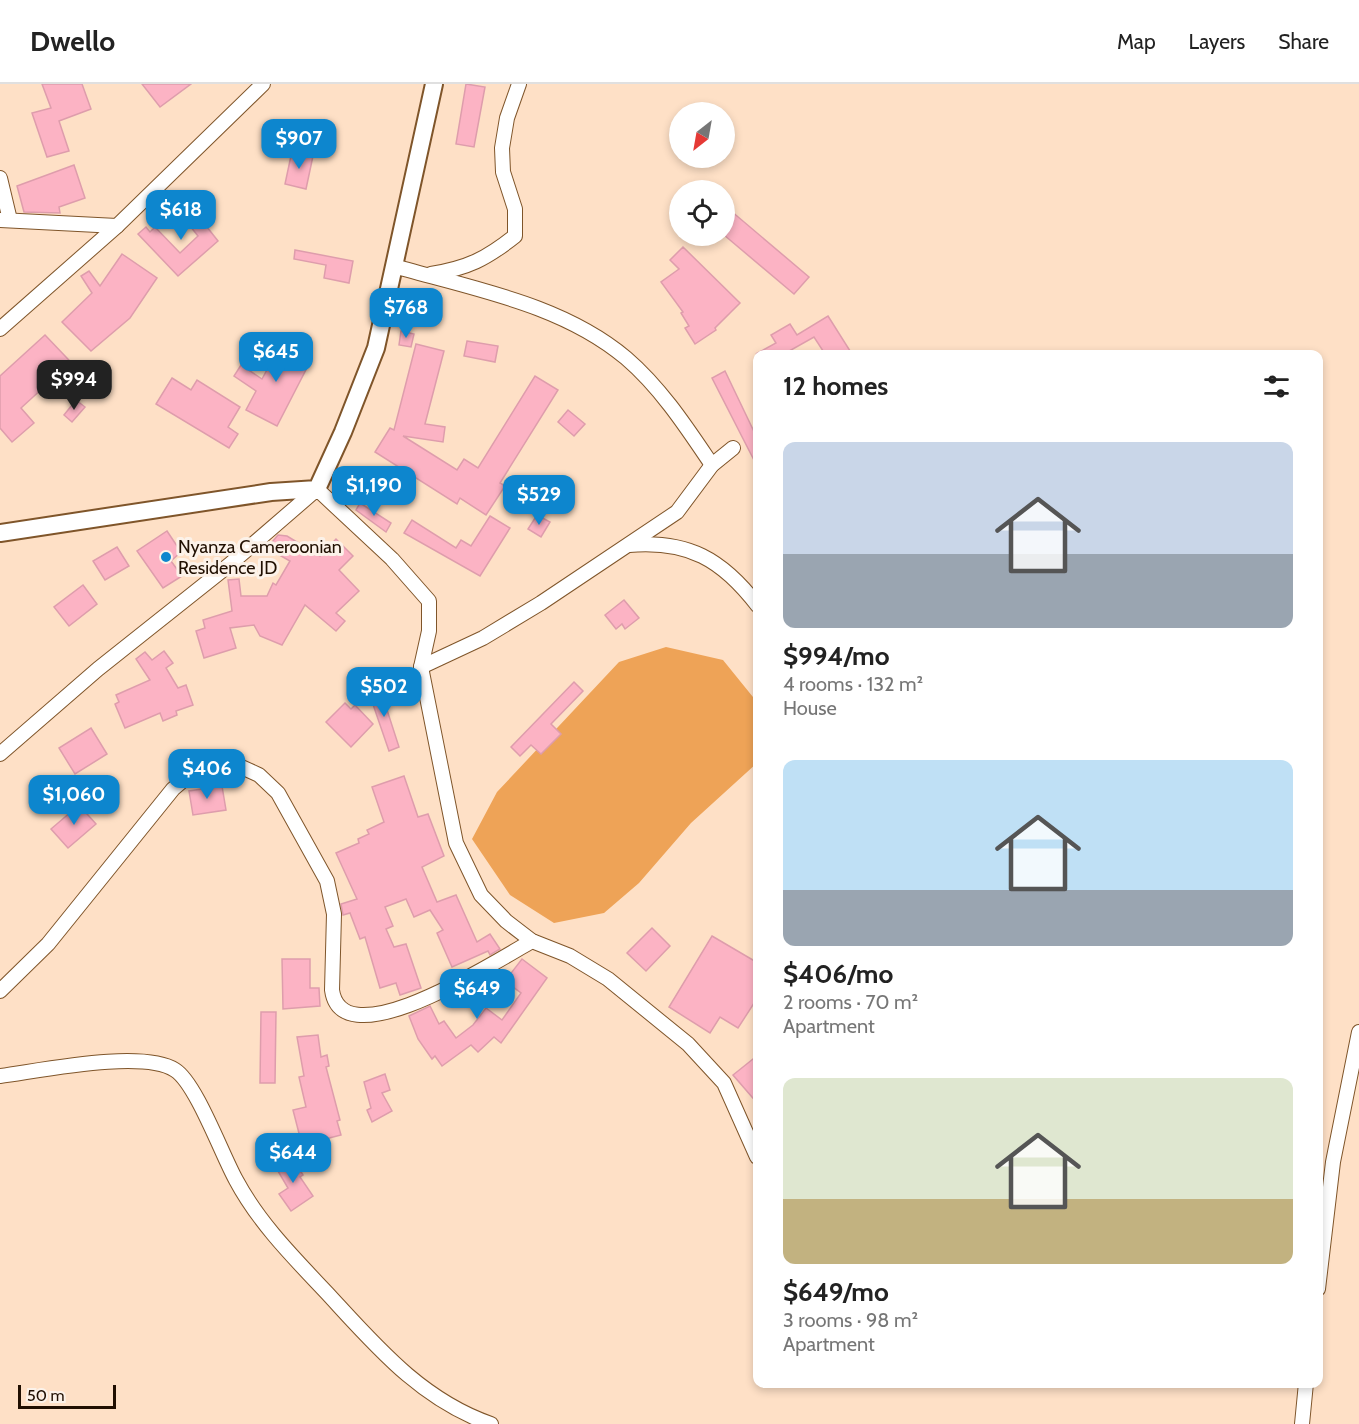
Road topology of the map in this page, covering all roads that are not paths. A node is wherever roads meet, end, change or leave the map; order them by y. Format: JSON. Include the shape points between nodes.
{"nodes":[{"id":1,"x":263,"y":84,"type":"edge"},
{"id":2,"x":434,"y":84,"type":"edge"},
{"id":3,"x":519,"y":84,"type":"edge"},
{"id":4,"x":0,"y":178,"type":"edge"},
{"id":5,"x":5,"y":220,"type":"edge"},
{"id":6,"x":117,"y":225,"type":"junction"},
{"id":7,"x":394,"y":266,"type":"junction"},
{"id":8,"x":426,"y":275,"type":"junction"},
{"id":9,"x":0,"y":329,"type":"edge"},
{"id":10,"x":733,"y":448,"type":"dead end"},
{"id":11,"x":712,"y":465,"type":"junction"},
{"id":12,"x":316,"y":489,"type":"junction"},
{"id":13,"x":0,"y":534,"type":"edge"},
{"id":14,"x":628,"y":545,"type":"junction"},
{"id":15,"x":753,"y":600,"type":"edge"},
{"id":16,"x":421,"y":668,"type":"junction"},
{"id":17,"x":0,"y":754,"type":"edge"},
{"id":18,"x":532,"y":941,"type":"junction"},
{"id":19,"x":0,"y":991,"type":"edge"},
{"id":20,"x":1359,"y":1032,"type":"edge"},
{"id":21,"x":0,"y":1076,"type":"edge"},
{"id":22,"x":753,"y":1148,"type":"edge"},
{"id":23,"x":1323,"y":1246,"type":"edge"},
{"id":24,"x":1306,"y":1388,"type":"edge"},
{"id":25,"x":491,"y":1424,"type":"edge"},
{"id":26,"x":1302,"y":1424,"type":"edge"}],
"edges":[{"from":1,"to":6,"type":"street"},
{"from":2,"to":7,"type":"main road"},
{"from":3,"to":8,"type":"street","via":[[502,148],[503,172],[515,208],[515,236],[486,259],[457,270]]},
{"from":4,"to":5,"type":"street"},
{"from":5,"to":6,"type":"street"},
{"from":6,"to":9,"type":"street"},
{"from":7,"to":8,"type":"street"},
{"from":7,"to":12,"type":"main road","via":[[376,348]]},
{"from":8,"to":11,"type":"street","via":[[556,315],[591,333],[627,359],[676,413]]},
{"from":10,"to":11,"type":"street"},
{"from":11,"to":14,"type":"street","via":[[677,512]]},
{"from":12,"to":13,"type":"main road","via":[[271,492]]},
{"from":12,"to":16,"type":"street","via":[[392,559],[429,601],[429,631]]},
{"from":12,"to":17,"type":"street"},
{"from":14,"to":15,"type":"street","via":[[653,543],[689,548],[720,567]]},
{"from":14,"to":16,"type":"street","via":[[483,638]]},
{"from":16,"to":18,"type":"street","via":[[456,843],[481,895]]},
{"from":18,"to":19,"type":"street","via":[[405,1008],[373,1016],[341,1010],[334,1002],[332,990],[334,914],[327,881],[315,857],[278,793],[259,775],[237,765],[212,765],[193,772],[172,789],[48,944]]},
{"from":18,"to":22,"type":"street","via":[[570,956],[608,979],[688,1044],[724,1083]]},
{"from":20,"to":23,"type":"street","via":[[1333,1162]]},
{"from":21,"to":25,"type":"street","via":[[74,1065],[136,1062],[174,1069],[192,1088],[221,1153],[253,1209],[293,1257],[390,1361],[446,1404]]},
{"from":24,"to":26,"type":"street"}]}
